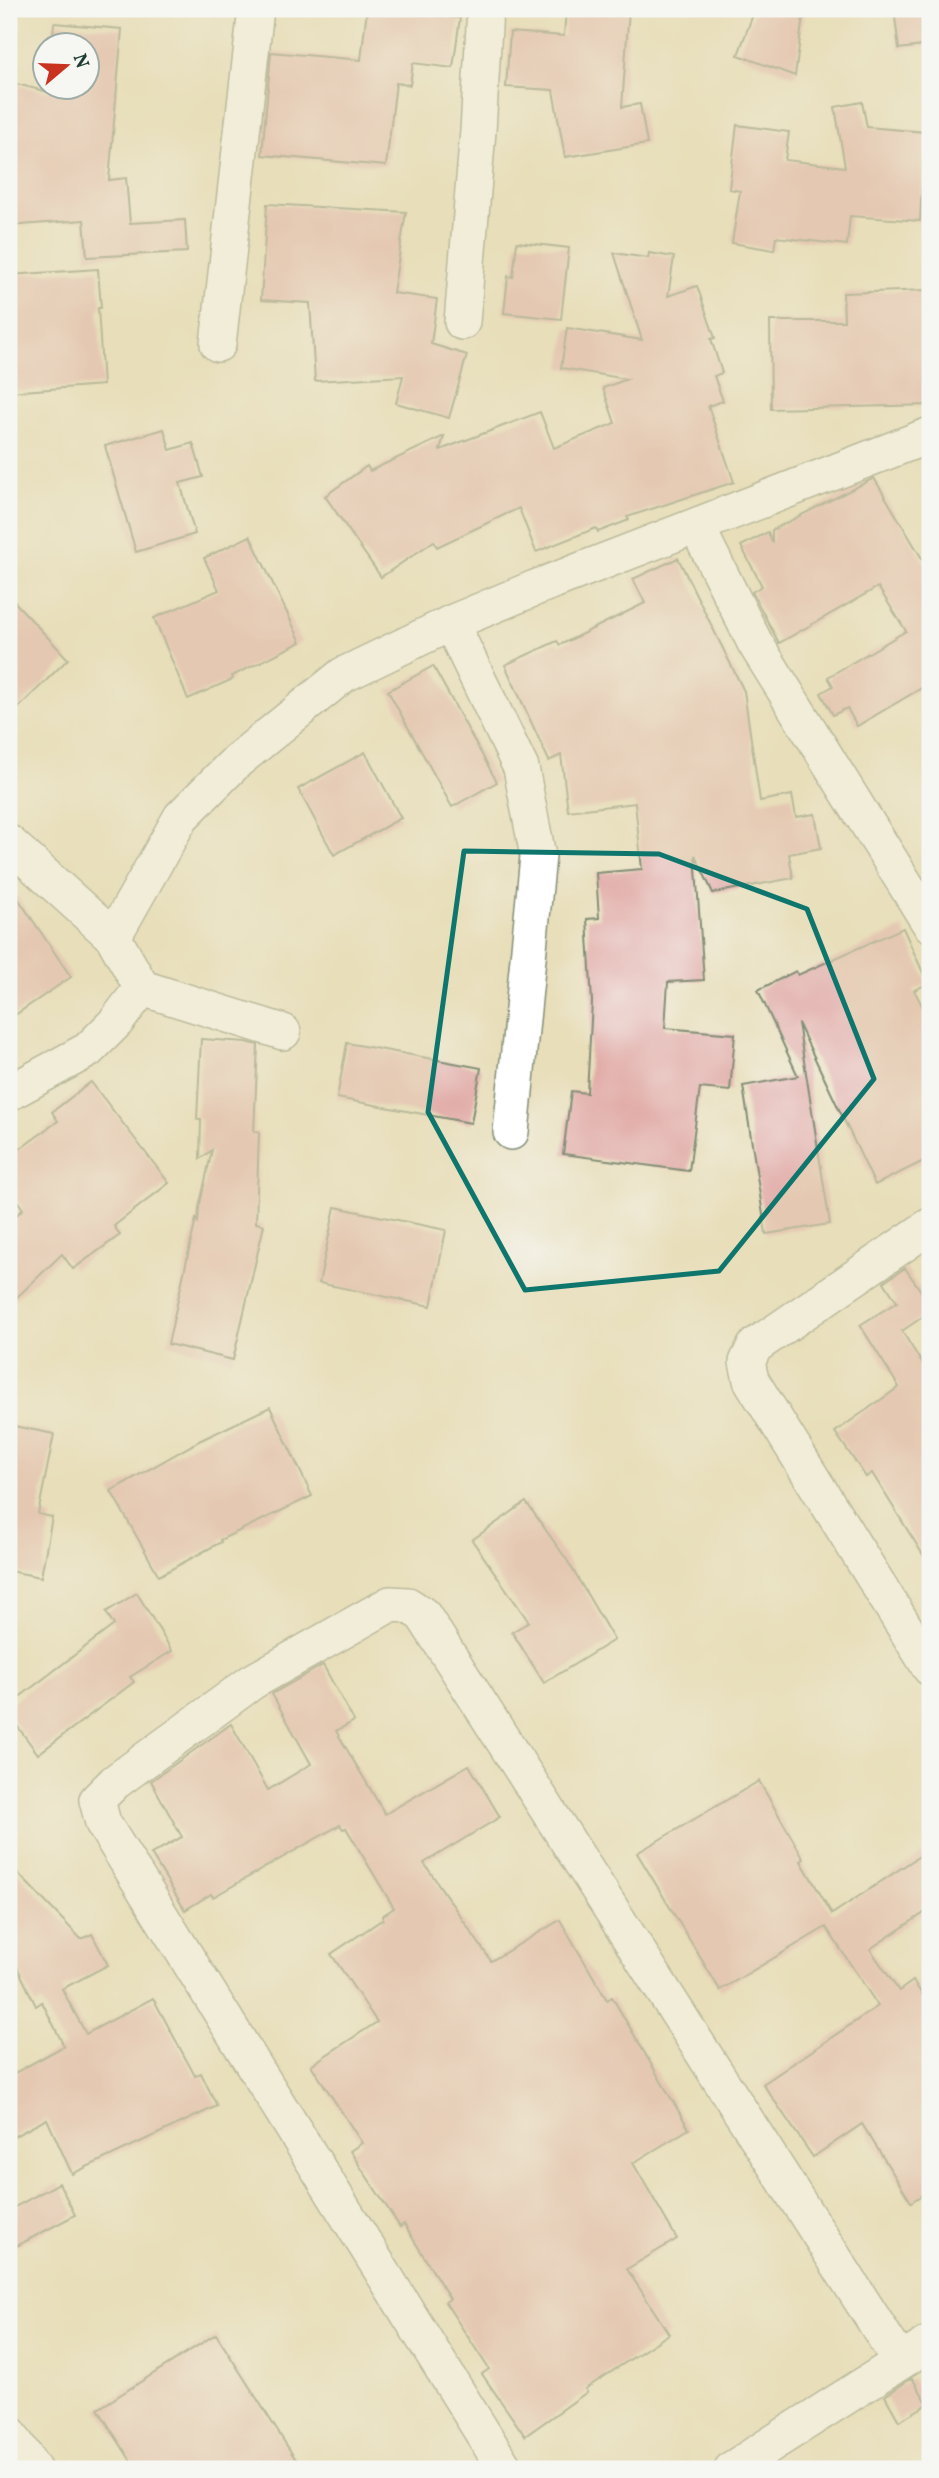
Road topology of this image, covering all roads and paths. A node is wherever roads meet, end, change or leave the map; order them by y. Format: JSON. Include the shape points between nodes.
{"nodes":[{"id":1,"x":256,"y":9,"type":"edge"},
{"id":2,"x":485,"y":9,"type":"edge"},
{"id":3,"x":462,"y":321,"type":"dead end"},
{"id":4,"x":218,"y":344,"type":"dead end"},
{"id":5,"x":930,"y":436,"type":"edge"},
{"id":6,"x":697,"y":527,"type":"junction"},
{"id":7,"x":451,"y":623,"type":"junction"},
{"id":8,"x":9,"y":843,"type":"edge"},
{"id":9,"x":930,"y":924,"type":"edge"},
{"id":10,"x":113,"y":937,"type":"junction"},
{"id":11,"x":142,"y":988,"type":"junction"},
{"id":12,"x":283,"y":1032,"type":"dead end"},
{"id":13,"x":9,"y":1093,"type":"edge"},
{"id":14,"x":511,"y":1132,"type":"dead end"},
{"id":15,"x":930,"y":1226,"type":"edge"},
{"id":16,"x":930,"y":1668,"type":"edge"},
{"id":17,"x":930,"y":2343,"type":"edge"},
{"id":18,"x":900,"y":2361,"type":"junction"},
{"id":19,"x":9,"y":2433,"type":"edge"},
{"id":20,"x":33,"y":2469,"type":"edge"},
{"id":21,"x":505,"y":2469,"type":"edge"},
{"id":22,"x":732,"y":2469,"type":"edge"}],
"edges":[{"from":1,"to":4,"type":"street"},
{"from":2,"to":3,"type":"street"},
{"from":5,"to":6,"type":"street"},
{"from":6,"to":7,"type":"street"},
{"from":6,"to":9,"type":"street","via":[[755,643]]},
{"from":7,"to":10,"type":"street","via":[[343,675],[237,761],[181,817]]},
{"from":7,"to":14,"type":"street","via":[[521,768],[538,856]]},
{"from":8,"to":10,"type":"street"},
{"from":10,"to":11,"type":"street"},
{"from":11,"to":12,"type":"street"},
{"from":11,"to":13,"type":"street","via":[[89,1050]]},
{"from":15,"to":16,"type":"street","via":[[755,1346],[747,1362],[751,1380]]},
{"from":17,"to":18,"type":"street"},
{"from":18,"to":21,"type":"street","via":[[424,1615],[408,1605],[390,1604],[252,1682],[97,1800],[103,1823]]},
{"from":18,"to":22,"type":"street"},
{"from":19,"to":20,"type":"street"}]}
